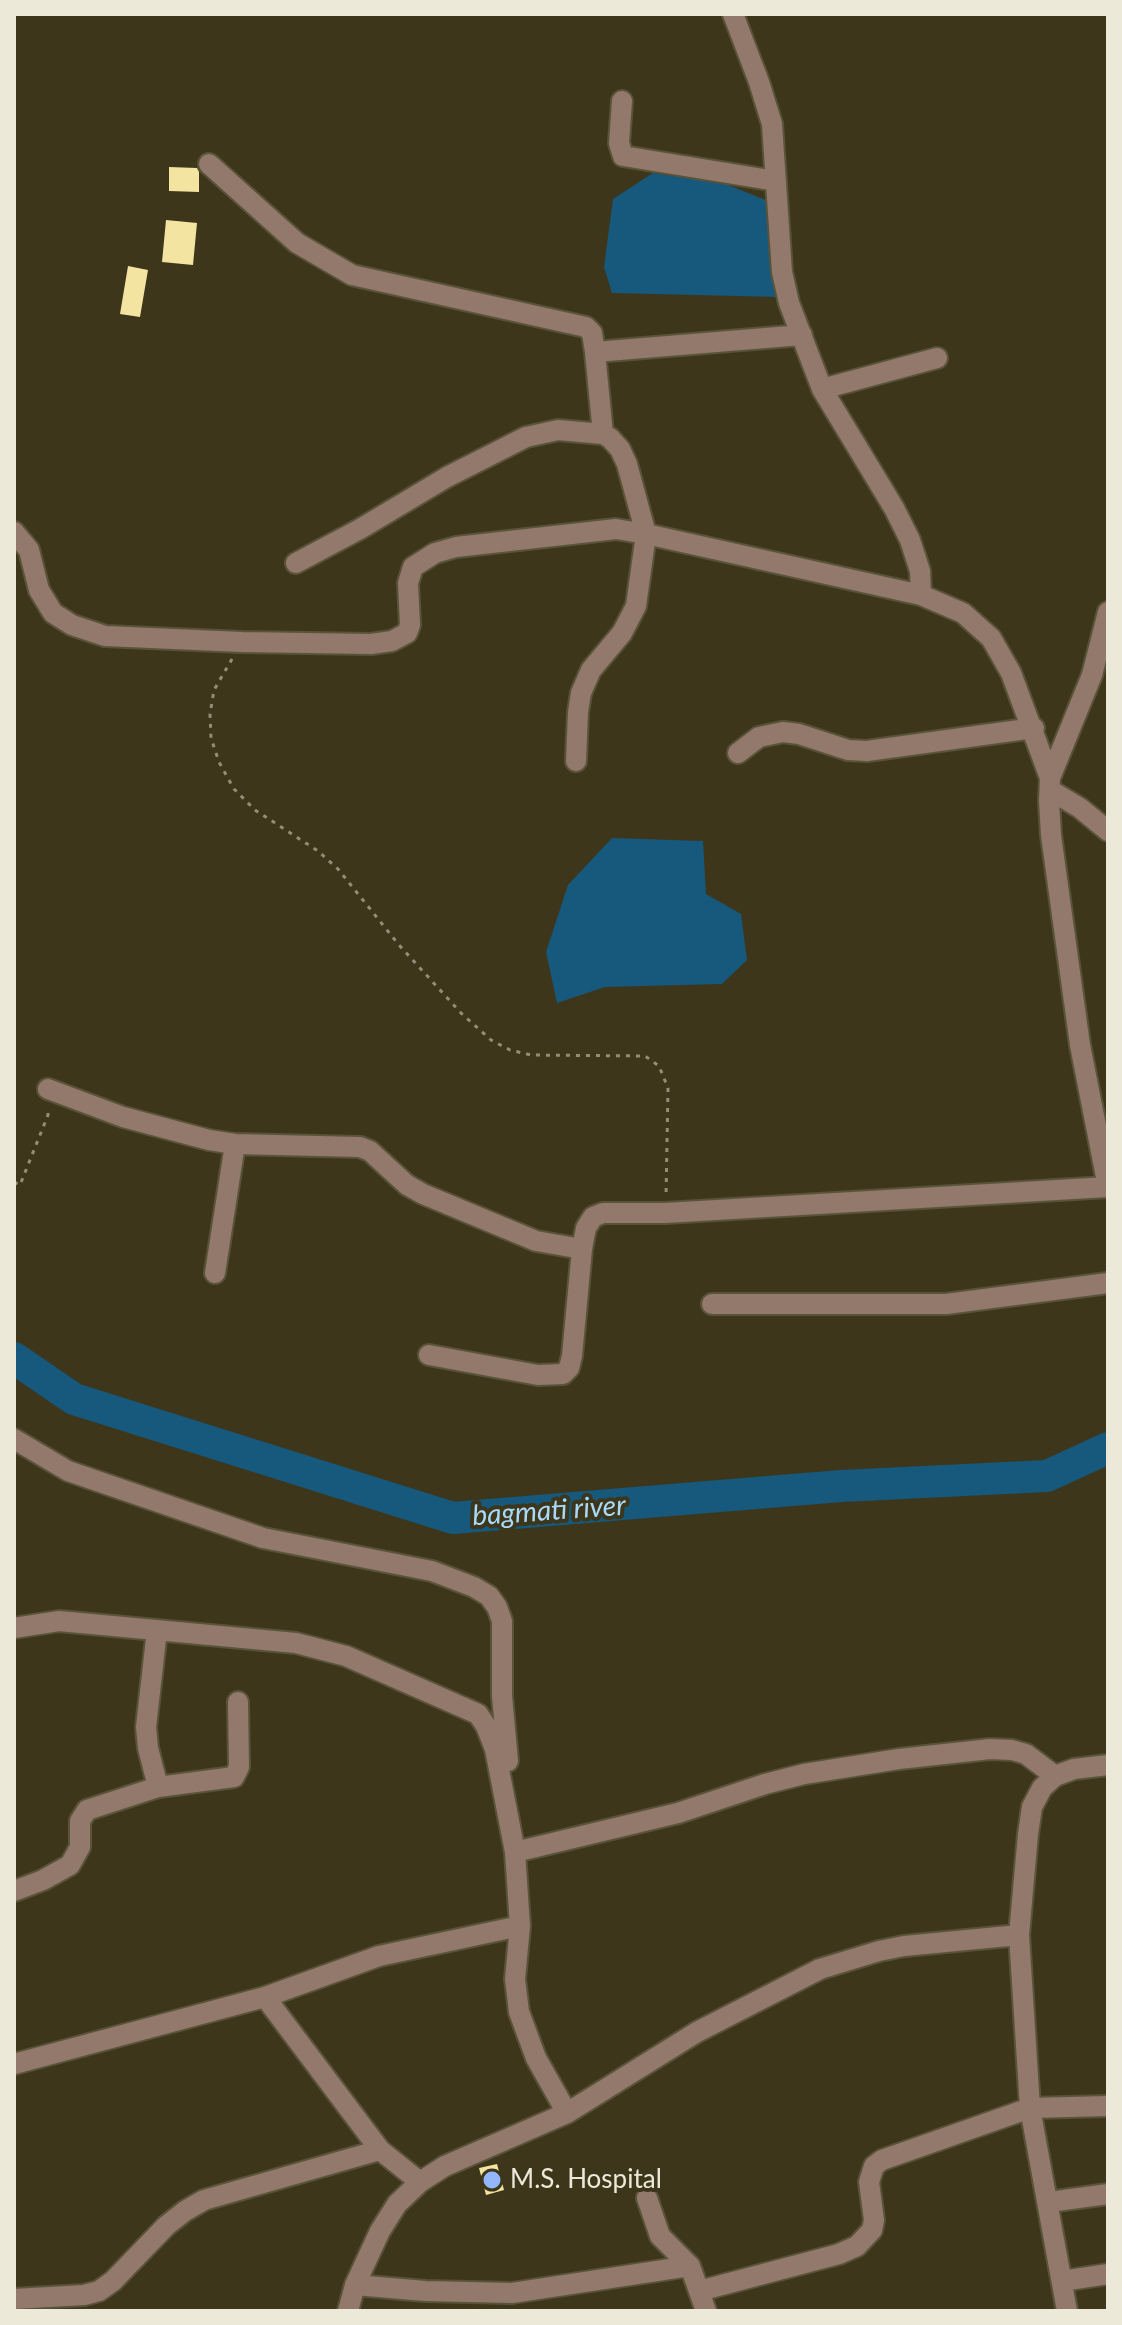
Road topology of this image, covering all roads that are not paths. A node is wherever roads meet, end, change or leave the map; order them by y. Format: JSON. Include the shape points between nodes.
{"nodes":[{"id":1,"x":733,"y":14,"type":"edge"},
{"id":2,"x":622,"y":101,"type":"dead end"},
{"id":3,"x":209,"y":164,"type":"dead end"},
{"id":4,"x":776,"y":181,"type":"junction"},
{"id":5,"x":802,"y":335,"type":"junction"},
{"id":6,"x":595,"y":352,"type":"junction"},
{"id":7,"x":937,"y":358,"type":"dead end"},
{"id":8,"x":822,"y":389,"type":"junction"},
{"id":9,"x":603,"y":434,"type":"junction"},
{"id":10,"x":14,"y":532,"type":"edge"},
{"id":11,"x":646,"y":534,"type":"junction"},
{"id":12,"x":296,"y":563,"type":"dead end"},
{"id":13,"x":921,"y":595,"type":"junction"},
{"id":14,"x":1108,"y":612,"type":"edge"},
{"id":15,"x":1100,"y":676,"type":"edge"},
{"id":16,"x":1034,"y":728,"type":"junction"},
{"id":17,"x":738,"y":753,"type":"dead end"},
{"id":18,"x":576,"y":761,"type":"dead end"},
{"id":19,"x":1050,"y":784,"type":"junction"},
{"id":20,"x":1108,"y":831,"type":"edge"},
{"id":21,"x":48,"y":1089,"type":"road end"},
{"id":22,"x":235,"y":1144,"type":"junction"},
{"id":23,"x":1108,"y":1187,"type":"edge"},
{"id":24,"x":582,"y":1249,"type":"junction"},
{"id":25,"x":215,"y":1273,"type":"dead end"},
{"id":26,"x":1108,"y":1283,"type":"edge"},
{"id":27,"x":712,"y":1304,"type":"dead end"},
{"id":28,"x":429,"y":1355,"type":"dead end"},
{"id":29,"x":14,"y":1439,"type":"edge"},
{"id":30,"x":14,"y":1628,"type":"edge"},
{"id":31,"x":157,"y":1630,"type":"junction"},
{"id":32,"x":238,"y":1702,"type":"dead end"},
{"id":33,"x":1108,"y":1765,"type":"edge"},
{"id":34,"x":1055,"y":1776,"type":"junction"},
{"id":35,"x":158,"y":1787,"type":"junction"},
{"id":36,"x":522,"y":1850,"type":"junction"},
{"id":37,"x":14,"y":1891,"type":"edge"},
{"id":38,"x":520,"y":1926,"type":"junction"},
{"id":39,"x":1019,"y":1935,"type":"junction"},
{"id":40,"x":265,"y":1997,"type":"junction"},
{"id":41,"x":14,"y":2064,"type":"edge"},
{"id":42,"x":1108,"y":2106,"type":"edge"},
{"id":43,"x":1030,"y":2108,"type":"junction"},
{"id":44,"x":567,"y":2113,"type":"junction"},
{"id":45,"x":380,"y":2150,"type":"junction"},
{"id":46,"x":420,"y":2182,"type":"junction"},
{"id":47,"x":1108,"y":2194,"type":"edge"},
{"id":48,"x":647,"y":2198,"type":"dead end"},
{"id":49,"x":1049,"y":2202,"type":"junction"},
{"id":50,"x":690,"y":2266,"type":"junction"},
{"id":51,"x":1108,"y":2274,"type":"edge"},
{"id":52,"x":1062,"y":2281,"type":"junction"},
{"id":53,"x":355,"y":2285,"type":"junction"},
{"id":54,"x":14,"y":2299,"type":"edge"},
{"id":55,"x":702,"y":2301,"type":"edge"},
{"id":56,"x":348,"y":2311,"type":"edge"},
{"id":57,"x":1067,"y":2311,"type":"edge"}],
"edges":[{"from":1,"to":4,"type":"street","via":[[772,124]]},
{"from":2,"to":4,"type":"street","via":[[623,156]]},
{"from":3,"to":6,"type":"street","via":[[297,243],[352,275],[580,325],[592,333]]},
{"from":4,"to":5,"type":"street","via":[[782,272]]},
{"from":5,"to":6,"type":"street"},
{"from":5,"to":8,"type":"street"},
{"from":6,"to":9,"type":"street"},
{"from":7,"to":8,"type":"street"},
{"from":8,"to":13,"type":"street","via":[[910,540]]},
{"from":9,"to":11,"type":"street","via":[[627,464]]},
{"from":9,"to":12,"type":"street","via":[[558,430],[526,437]]},
{"from":10,"to":11,"type":"street","via":[[29,550],[53,613],[105,636],[371,644],[407,633],[413,567],[435,553],[616,529]]},
{"from":11,"to":13,"type":"street"},
{"from":11,"to":18,"type":"street","via":[[636,606],[581,693]]},
{"from":13,"to":16,"type":"street","via":[[963,613],[991,638]]},
{"from":14,"to":15,"type":"street"},
{"from":15,"to":19,"type":"street"},
{"from":16,"to":17,"type":"street","via":[[867,751],[783,732],[759,737]]},
{"from":16,"to":19,"type":"street"},
{"from":19,"to":20,"type":"street"},
{"from":19,"to":23,"type":"street","via":[[1051,835],[1074,1005]]},
{"from":21,"to":22,"type":"street","via":[[123,1117]]},
{"from":22,"to":24,"type":"street","via":[[360,1147],[423,1194],[521,1236]]},
{"from":22,"to":25,"type":"street"},
{"from":23,"to":24,"type":"street","via":[[598,1214],[588,1221]]},
{"from":24,"to":28,"type":"street","via":[[572,1356],[563,1374],[538,1375]]},
{"from":26,"to":27,"type":"street","via":[[946,1304]]},
{"from":29,"to":36,"type":"street","via":[[68,1471],[263,1538],[432,1571],[489,1596],[502,1621],[504,1730]]},
{"from":30,"to":31,"type":"street","via":[[59,1621]]},
{"from":31,"to":35,"type":"street","via":[[146,1727]]},
{"from":31,"to":36,"type":"street","via":[[296,1643],[346,1656],[478,1714],[495,1749]]},
{"from":32,"to":35,"type":"street","via":[[237,1774],[222,1781]]},
{"from":33,"to":34,"type":"street"},
{"from":34,"to":36,"type":"street","via":[[1012,1750],[899,1759],[804,1774],[678,1813]]},
{"from":34,"to":39,"type":"street","via":[[1032,1807]]},
{"from":35,"to":37,"type":"street","via":[[87,1810],[80,1821],[80,1847],[70,1865]]},
{"from":36,"to":38,"type":"street"},
{"from":38,"to":40,"type":"street","via":[[379,1956]]},
{"from":38,"to":44,"type":"street","via":[[515,1979],[519,2012],[536,2058]]},
{"from":39,"to":43,"type":"street"},
{"from":39,"to":44,"type":"street","via":[[904,1946],[820,1969],[697,2032]]},
{"from":40,"to":41,"type":"street"},
{"from":40,"to":45,"type":"street"},
{"from":42,"to":43,"type":"street"},
{"from":43,"to":49,"type":"street"},
{"from":43,"to":55,"type":"street","via":[[874,2166],[869,2182],[872,2230],[857,2246]]},
{"from":44,"to":46,"type":"street"},
{"from":45,"to":46,"type":"street"},
{"from":45,"to":54,"type":"street","via":[[204,2200],[166,2226],[99,2291]]},
{"from":46,"to":53,"type":"street","via":[[397,2204]]},
{"from":47,"to":49,"type":"street"},
{"from":48,"to":50,"type":"street","via":[[660,2236]]},
{"from":49,"to":52,"type":"street"},
{"from":50,"to":53,"type":"street","via":[[512,2293]]},
{"from":50,"to":55,"type":"street"},
{"from":51,"to":52,"type":"street"},
{"from":52,"to":57,"type":"street"},
{"from":53,"to":56,"type":"street"}]}
